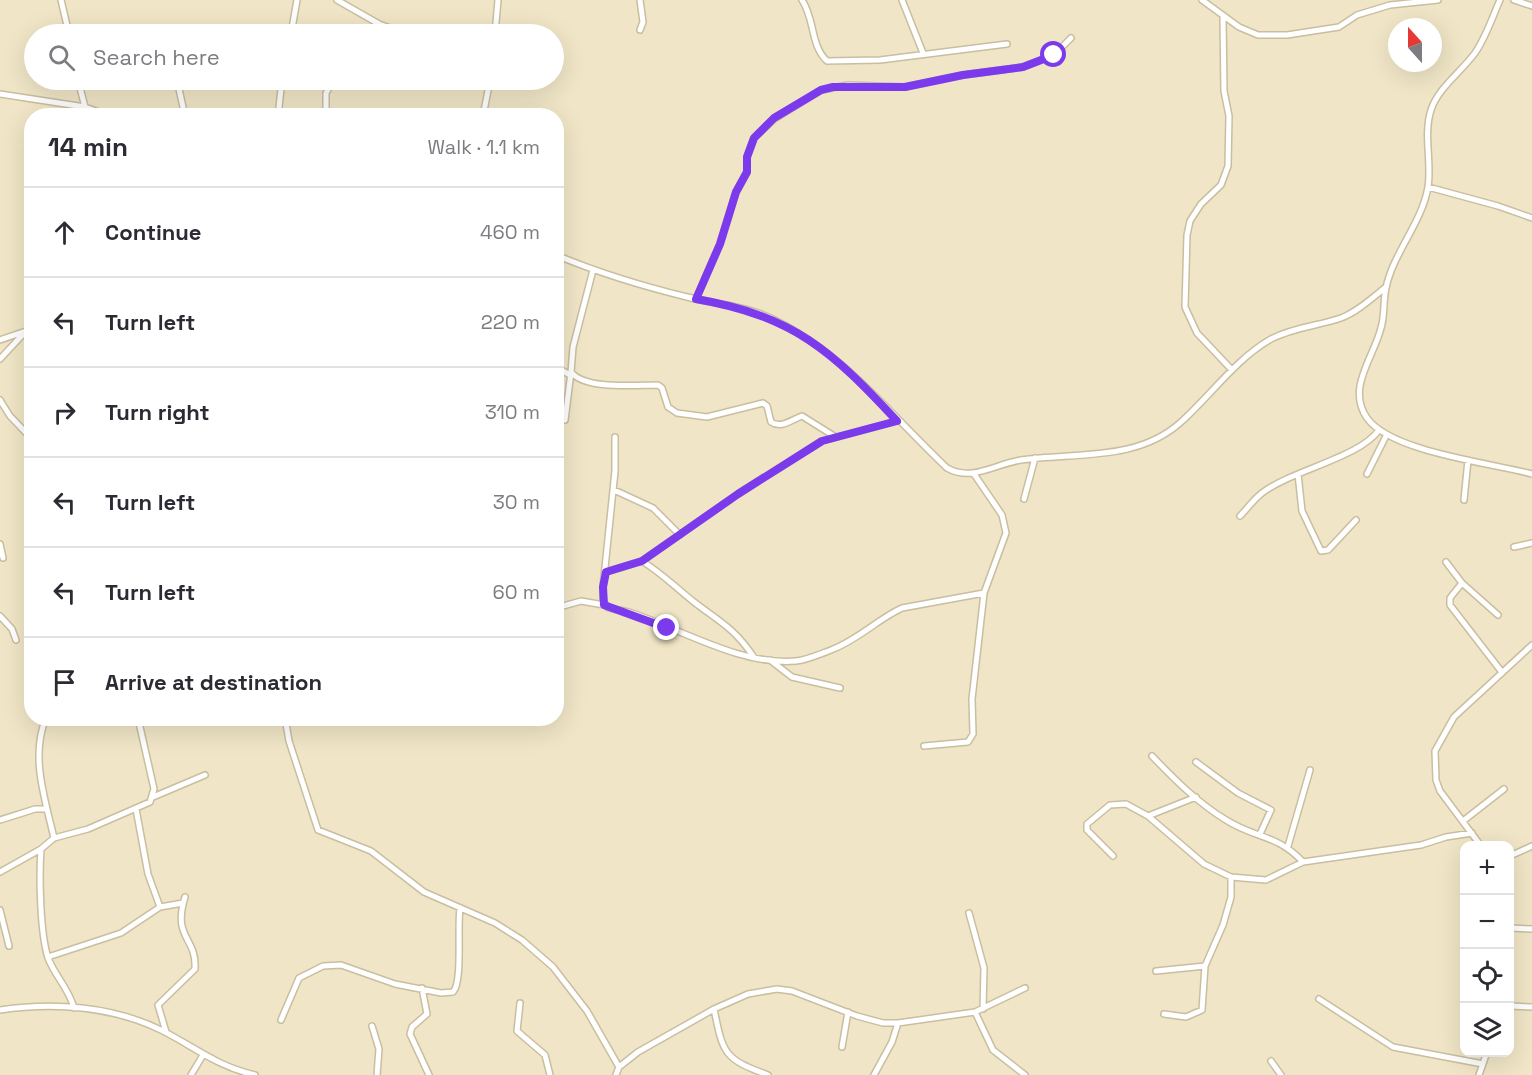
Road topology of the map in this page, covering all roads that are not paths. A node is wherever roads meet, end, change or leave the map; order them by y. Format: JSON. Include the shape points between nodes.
{"nodes":[{"id":1,"x":61,"y":0,"type":"edge"},
{"id":2,"x":297,"y":0,"type":"edge"},
{"id":3,"x":337,"y":0,"type":"edge"},
{"id":4,"x":498,"y":0,"type":"edge"},
{"id":5,"x":640,"y":0,"type":"edge"},
{"id":6,"x":802,"y":0,"type":"edge"},
{"id":7,"x":902,"y":0,"type":"edge"},
{"id":8,"x":1202,"y":0,"type":"edge"},
{"id":9,"x":1438,"y":0,"type":"edge"},
{"id":10,"x":1500,"y":0,"type":"edge"},
{"id":11,"x":1514,"y":0,"type":"edge"},
{"id":12,"x":1532,"y":6,"type":"edge"},
{"id":13,"x":1223,"y":18,"type":"junction"},
{"id":14,"x":67,"y":24,"type":"edge"},
{"id":15,"x":293,"y":24,"type":"edge"},
{"id":16,"x":379,"y":24,"type":"edge"},
{"id":17,"x":496,"y":24,"type":"edge"},
{"id":18,"x":640,"y":30,"type":"dead end"},
{"id":19,"x":1071,"y":38,"type":"dead end"},
{"id":20,"x":1007,"y":44,"type":"dead end"},
{"id":21,"x":923,"y":53,"type":"junction"},
{"id":22,"x":81,"y":90,"type":"edge"},
{"id":23,"x":179,"y":90,"type":"edge"},
{"id":24,"x":281,"y":90,"type":"edge"},
{"id":25,"x":328,"y":90,"type":"edge"},
{"id":26,"x":488,"y":90,"type":"edge"},
{"id":27,"x":0,"y":94,"type":"edge"},
{"id":28,"x":85,"y":107,"type":"joint"},
{"id":29,"x":183,"y":108,"type":"edge"},
{"id":30,"x":279,"y":108,"type":"edge"},
{"id":31,"x":326,"y":108,"type":"edge"},
{"id":32,"x":485,"y":108,"type":"edge"},
{"id":33,"x":1428,"y":187,"type":"junction"},
{"id":34,"x":1532,"y":218,"type":"edge"},
{"id":35,"x":564,"y":258,"type":"edge"},
{"id":36,"x":593,"y":270,"type":"junction"},
{"id":37,"x":1386,"y":288,"type":"junction"},
{"id":38,"x":696,"y":299,"type":"junction"},
{"id":39,"x":24,"y":332,"type":"edge"},
{"id":40,"x":24,"y":335,"type":"edge"},
{"id":41,"x":0,"y":340,"type":"edge"},
{"id":42,"x":0,"y":358,"type":"edge"},
{"id":43,"x":564,"y":370,"type":"edge"},
{"id":44,"x":1232,"y":370,"type":"junction"},
{"id":45,"x":571,"y":373,"type":"junction"},
{"id":46,"x":0,"y":400,"type":"edge"},
{"id":47,"x":565,"y":420,"type":"dead end"},
{"id":48,"x":897,"y":421,"type":"junction"},
{"id":49,"x":1379,"y":430,"type":"junction"},
{"id":50,"x":24,"y":431,"type":"edge"},
{"id":51,"x":1386,"y":435,"type":"junction"},
{"id":52,"x":834,"y":436,"type":"junction"},
{"id":53,"x":615,"y":437,"type":"dead end"},
{"id":54,"x":1035,"y":458,"type":"junction"},
{"id":55,"x":1468,"y":460,"type":"junction"},
{"id":56,"x":974,"y":474,"type":"junction"},
{"id":57,"x":1298,"y":474,"type":"junction"},
{"id":58,"x":1367,"y":474,"type":"dead end"},
{"id":59,"x":1532,"y":474,"type":"edge"},
{"id":60,"x":614,"y":490,"type":"junction"},
{"id":61,"x":1024,"y":499,"type":"dead end"},
{"id":62,"x":1464,"y":500,"type":"dead end"},
{"id":63,"x":1240,"y":516,"type":"dead end"},
{"id":64,"x":1356,"y":520,"type":"dead end"},
{"id":65,"x":681,"y":535,"type":"junction"},
{"id":66,"x":1532,"y":543,"type":"edge"},
{"id":67,"x":0,"y":544,"type":"edge"},
{"id":68,"x":1514,"y":547,"type":"dead end"},
{"id":69,"x":3,"y":558,"type":"dead end"},
{"id":70,"x":642,"y":561,"type":"junction"},
{"id":71,"x":1446,"y":562,"type":"dead end"},
{"id":72,"x":606,"y":572,"type":"junction"},
{"id":73,"x":1462,"y":583,"type":"junction"},
{"id":74,"x":984,"y":593,"type":"junction"},
{"id":75,"x":604,"y":605,"type":"junction"},
{"id":76,"x":564,"y":606,"type":"edge"},
{"id":77,"x":1498,"y":615,"type":"dead end"},
{"id":78,"x":0,"y":616,"type":"edge"},
{"id":79,"x":16,"y":640,"type":"dead end"},
{"id":80,"x":1532,"y":645,"type":"edge"},
{"id":81,"x":753,"y":657,"type":"junction"},
{"id":82,"x":769,"y":659,"type":"junction"},
{"id":83,"x":1502,"y":671,"type":"junction"},
{"id":84,"x":840,"y":688,"type":"dead end"},
{"id":85,"x":43,"y":726,"type":"edge"},
{"id":86,"x":140,"y":726,"type":"edge"},
{"id":87,"x":286,"y":726,"type":"edge"},
{"id":88,"x":924,"y":746,"type":"dead end"},
{"id":89,"x":1152,"y":756,"type":"dead end"},
{"id":90,"x":1197,"y":762,"type":"dead end"},
{"id":91,"x":1310,"y":770,"type":"dead end"},
{"id":92,"x":205,"y":775,"type":"dead end"},
{"id":93,"x":1504,"y":789,"type":"dead end"},
{"id":94,"x":153,"y":797,"type":"junction"},
{"id":95,"x":1196,"y":797,"type":"junction"},
{"id":96,"x":47,"y":809,"type":"junction"},
{"id":97,"x":136,"y":809,"type":"junction"},
{"id":98,"x":1148,"y":816,"type":"junction"},
{"id":99,"x":0,"y":820,"type":"edge"},
{"id":100,"x":1462,"y":821,"type":"junction"},
{"id":101,"x":1472,"y":833,"type":"junction"},
{"id":102,"x":1260,"y":834,"type":"junction"},
{"id":103,"x":54,"y":838,"type":"junction"},
{"id":104,"x":1478,"y":841,"type":"edge"},
{"id":105,"x":1288,"y":846,"type":"junction"},
{"id":106,"x":1532,"y":846,"type":"edge"},
{"id":107,"x":41,"y":849,"type":"junction"},
{"id":108,"x":1514,"y":854,"type":"edge"},
{"id":109,"x":1113,"y":856,"type":"dead end"},
{"id":110,"x":1303,"y":862,"type":"junction"},
{"id":111,"x":0,"y":872,"type":"edge"},
{"id":112,"x":1231,"y":877,"type":"junction"},
{"id":113,"x":160,"y":907,"type":"junction"},
{"id":114,"x":460,"y":908,"type":"junction"},
{"id":115,"x":0,"y":910,"type":"edge"},
{"id":116,"x":969,"y":913,"type":"dead end"},
{"id":117,"x":1514,"y":928,"type":"edge"},
{"id":118,"x":1532,"y":929,"type":"edge"},
{"id":119,"x":9,"y":946,"type":"dead end"},
{"id":120,"x":48,"y":957,"type":"junction"},
{"id":121,"x":1205,"y":966,"type":"junction"},
{"id":122,"x":1156,"y":971,"type":"dead end"},
{"id":123,"x":422,"y":988,"type":"junction"},
{"id":124,"x":1025,"y":988,"type":"dead end"},
{"id":125,"x":1319,"y":999,"type":"dead end"},
{"id":126,"x":520,"y":1003,"type":"dead end"},
{"id":127,"x":1514,"y":1006,"type":"edge"},
{"id":128,"x":1532,"y":1007,"type":"edge"},
{"id":129,"x":75,"y":1008,"type":"junction"},
{"id":130,"x":714,"y":1009,"type":"junction"},
{"id":131,"x":0,"y":1010,"type":"edge"},
{"id":132,"x":983,"y":1010,"type":"junction"},
{"id":133,"x":848,"y":1012,"type":"junction"},
{"id":134,"x":975,"y":1012,"type":"junction"},
{"id":135,"x":1164,"y":1014,"type":"dead end"},
{"id":136,"x":281,"y":1020,"type":"dead end"},
{"id":137,"x":898,"y":1023,"type":"junction"},
{"id":138,"x":372,"y":1026,"type":"dead end"},
{"id":139,"x":167,"y":1034,"type":"junction"},
{"id":140,"x":842,"y":1047,"type":"dead end"},
{"id":141,"x":203,"y":1055,"type":"junction"},
{"id":142,"x":1486,"y":1057,"type":"edge"},
{"id":143,"x":1271,"y":1060,"type":"dead end"},
{"id":144,"x":1483,"y":1064,"type":"junction"},
{"id":145,"x":619,"y":1067,"type":"junction"},
{"id":146,"x":190,"y":1075,"type":"edge"},
{"id":147,"x":255,"y":1075,"type":"edge"},
{"id":148,"x":377,"y":1075,"type":"edge"},
{"id":149,"x":429,"y":1075,"type":"edge"},
{"id":150,"x":550,"y":1075,"type":"edge"},
{"id":151,"x":616,"y":1075,"type":"edge"},
{"id":152,"x":768,"y":1075,"type":"edge"},
{"id":153,"x":874,"y":1075,"type":"edge"},
{"id":154,"x":1025,"y":1075,"type":"edge"},
{"id":155,"x":1281,"y":1075,"type":"edge"},
{"id":156,"x":1479,"y":1075,"type":"edge"}],
"edges":[{"from":1,"to":14,"type":"street"},
{"from":2,"to":15,"type":"street"},
{"from":3,"to":16,"type":"street"},
{"from":4,"to":17,"type":"street"},
{"from":5,"to":18,"type":"street"},
{"from":6,"to":21,"type":"street","via":[[811,16],[819,51],[827,61],[880,60]]},
{"from":7,"to":21,"type":"street"},
{"from":8,"to":13,"type":"street"},
{"from":9,"to":13,"type":"street","via":[[1390,5],[1358,15],[1339,27],[1287,35],[1258,35]]},
{"from":10,"to":33,"type":"street","via":[[1485,38],[1431,110]]},
{"from":11,"to":12,"type":"street"},
{"from":13,"to":44,"type":"street","via":[[1228,166],[1221,185],[1190,221],[1185,307],[1197,333]]},
{"from":19,"to":38,"type":"street","via":[[1054,55],[1023,67],[905,87],[827,88],[774,118],[754,138],[747,157],[747,172]]},
{"from":20,"to":21,"type":"street"},
{"from":22,"to":28,"type":"street"},
{"from":23,"to":29,"type":"street"},
{"from":24,"to":30,"type":"street"},
{"from":25,"to":31,"type":"street"},
{"from":26,"to":32,"type":"street"},
{"from":27,"to":28,"type":"street"},
{"from":33,"to":34,"type":"street"},
{"from":33,"to":37,"type":"street"},
{"from":35,"to":36,"type":"street"},
{"from":36,"to":38,"type":"street"},
{"from":36,"to":45,"type":"street","via":[[573,347]]},
{"from":37,"to":44,"type":"street","via":[[1341,318],[1269,340]]},
{"from":37,"to":49,"type":"street","via":[[1381,328],[1359,388],[1367,418]]},
{"from":38,"to":48,"type":"street","via":[[755,312],[815,344],[833,356]]},
{"from":39,"to":41,"type":"street"},
{"from":40,"to":42,"type":"street"},
{"from":43,"to":45,"type":"street"},
{"from":44,"to":54,"type":"street","via":[[1180,423],[1153,441],[1107,454]]},
{"from":45,"to":47,"type":"street"},
{"from":45,"to":52,"type":"street","via":[[589,383],[657,385],[662,388],[668,407],[677,413],[707,417],[763,404],[775,425],[802,416]]},
{"from":46,"to":50,"type":"street"},
{"from":48,"to":52,"type":"street"},
{"from":48,"to":56,"type":"street","via":[[947,468]]},
{"from":49,"to":51,"type":"street"},
{"from":49,"to":57,"type":"street","via":[[1344,454]]},
{"from":51,"to":55,"type":"street"},
{"from":51,"to":58,"type":"street"},
{"from":52,"to":65,"type":"street","via":[[803,451]]},
{"from":53,"to":60,"type":"street"},
{"from":54,"to":56,"type":"street"},
{"from":54,"to":61,"type":"street"},
{"from":55,"to":59,"type":"street"},
{"from":55,"to":62,"type":"street"},
{"from":56,"to":74,"type":"street","via":[[1002,515],[1006,533]]},
{"from":57,"to":63,"type":"street","via":[[1262,493]]},
{"from":57,"to":64,"type":"street","via":[[1302,511],[1321,552],[1329,550]]},
{"from":60,"to":65,"type":"street","via":[[653,508]]},
{"from":60,"to":72,"type":"street"},
{"from":65,"to":70,"type":"street"},
{"from":66,"to":68,"type":"street"},
{"from":67,"to":69,"type":"street"},
{"from":70,"to":72,"type":"street"},
{"from":70,"to":81,"type":"street","via":[[733,630]]},
{"from":71,"to":73,"type":"street"},
{"from":72,"to":75,"type":"street"},
{"from":73,"to":77,"type":"street"},
{"from":73,"to":83,"type":"street","via":[[1449,598],[1450,605]]},
{"from":74,"to":82,"type":"street","via":[[902,608],[857,639],[805,659]]},
{"from":74,"to":88,"type":"street","via":[[972,699],[972,738],[968,742]]},
{"from":75,"to":76,"type":"street","via":[[581,601]]},
{"from":75,"to":81,"type":"street"},
{"from":78,"to":79,"type":"street"},
{"from":80,"to":83,"type":"street"},
{"from":81,"to":82,"type":"street"},
{"from":82,"to":84,"type":"street","via":[[792,677]]},
{"from":83,"to":100,"type":"street","via":[[1454,717],[1435,751],[1440,791]]},
{"from":85,"to":96,"type":"street","via":[[38,738]]},
{"from":86,"to":94,"type":"street"},
{"from":87,"to":114,"type":"street","via":[[318,830],[371,852],[424,892]]},
{"from":89,"to":95,"type":"street","via":[[1185,791]]},
{"from":90,"to":102,"type":"street","via":[[1238,793],[1270,810]]},
{"from":91,"to":105,"type":"street"},
{"from":92,"to":94,"type":"street"},
{"from":93,"to":100,"type":"street"},
{"from":94,"to":97,"type":"street"},
{"from":95,"to":98,"type":"street"},
{"from":95,"to":102,"type":"street","via":[[1226,820]]},
{"from":96,"to":99,"type":"street"},
{"from":96,"to":103,"type":"street"},
{"from":97,"to":103,"type":"street"},
{"from":97,"to":113,"type":"street","via":[[148,874]]},
{"from":98,"to":109,"type":"street","via":[[1116,803],[1087,824],[1087,830]]},
{"from":98,"to":112,"type":"street","via":[[1204,864]]},
{"from":100,"to":101,"type":"street"},
{"from":101,"to":104,"type":"street"},
{"from":101,"to":110,"type":"street","via":[[1421,846]]},
{"from":102,"to":105,"type":"street"},
{"from":103,"to":107,"type":"street"},
{"from":105,"to":110,"type":"street"},
{"from":106,"to":108,"type":"street"},
{"from":107,"to":111,"type":"street"},
{"from":107,"to":120,"type":"street"},
{"from":110,"to":112,"type":"street","via":[[1266,880]]},
{"from":112,"to":121,"type":"street","via":[[1231,897],[1223,925]]},
{"from":113,"to":120,"type":"street","via":[[121,933]]},
{"from":113,"to":139,"type":"street","via":[[184,900],[180,925],[192,949],[195,969],[158,1005]]},
{"from":114,"to":123,"type":"street","via":[[457,988],[449,993]]},
{"from":114,"to":145,"type":"street","via":[[522,940],[553,967],[587,1011]]},
{"from":115,"to":119,"type":"street"},
{"from":116,"to":132,"type":"street","via":[[984,968]]},
{"from":117,"to":118,"type":"street"},
{"from":120,"to":129,"type":"street"},
{"from":121,"to":122,"type":"street"},
{"from":121,"to":135,"type":"street","via":[[1202,1010],[1186,1017]]},
{"from":123,"to":136,"type":"street","via":[[395,984],[341,965],[323,966],[299,978]]},
{"from":123,"to":149,"type":"street","via":[[427,1014],[412,1027],[410,1034]]},
{"from":124,"to":132,"type":"street"},
{"from":125,"to":144,"type":"street","via":[[1393,1047]]},
{"from":126,"to":150,"type":"street","via":[[517,1031],[545,1055]]},
{"from":127,"to":128,"type":"street"},
{"from":129,"to":131,"type":"street","via":[[43,1005]]},
{"from":129,"to":139,"type":"street","via":[[133,1017]]},
{"from":130,"to":133,"type":"street","via":[[748,994],[777,989],[801,993]]},
{"from":130,"to":145,"type":"street"},
{"from":130,"to":152,"type":"street","via":[[720,1037],[730,1057]]},
{"from":132,"to":134,"type":"street"},
{"from":133,"to":137,"type":"street","via":[[883,1023]]},
{"from":133,"to":140,"type":"street"},
{"from":134,"to":137,"type":"street"},
{"from":134,"to":154,"type":"street","via":[[993,1050]]},
{"from":137,"to":153,"type":"street"},
{"from":138,"to":148,"type":"street","via":[[379,1049]]},
{"from":139,"to":141,"type":"street"},
{"from":141,"to":146,"type":"street"},
{"from":141,"to":147,"type":"street"},
{"from":142,"to":144,"type":"street"},
{"from":143,"to":155,"type":"street"},
{"from":144,"to":156,"type":"street"},
{"from":145,"to":151,"type":"street"}]}
